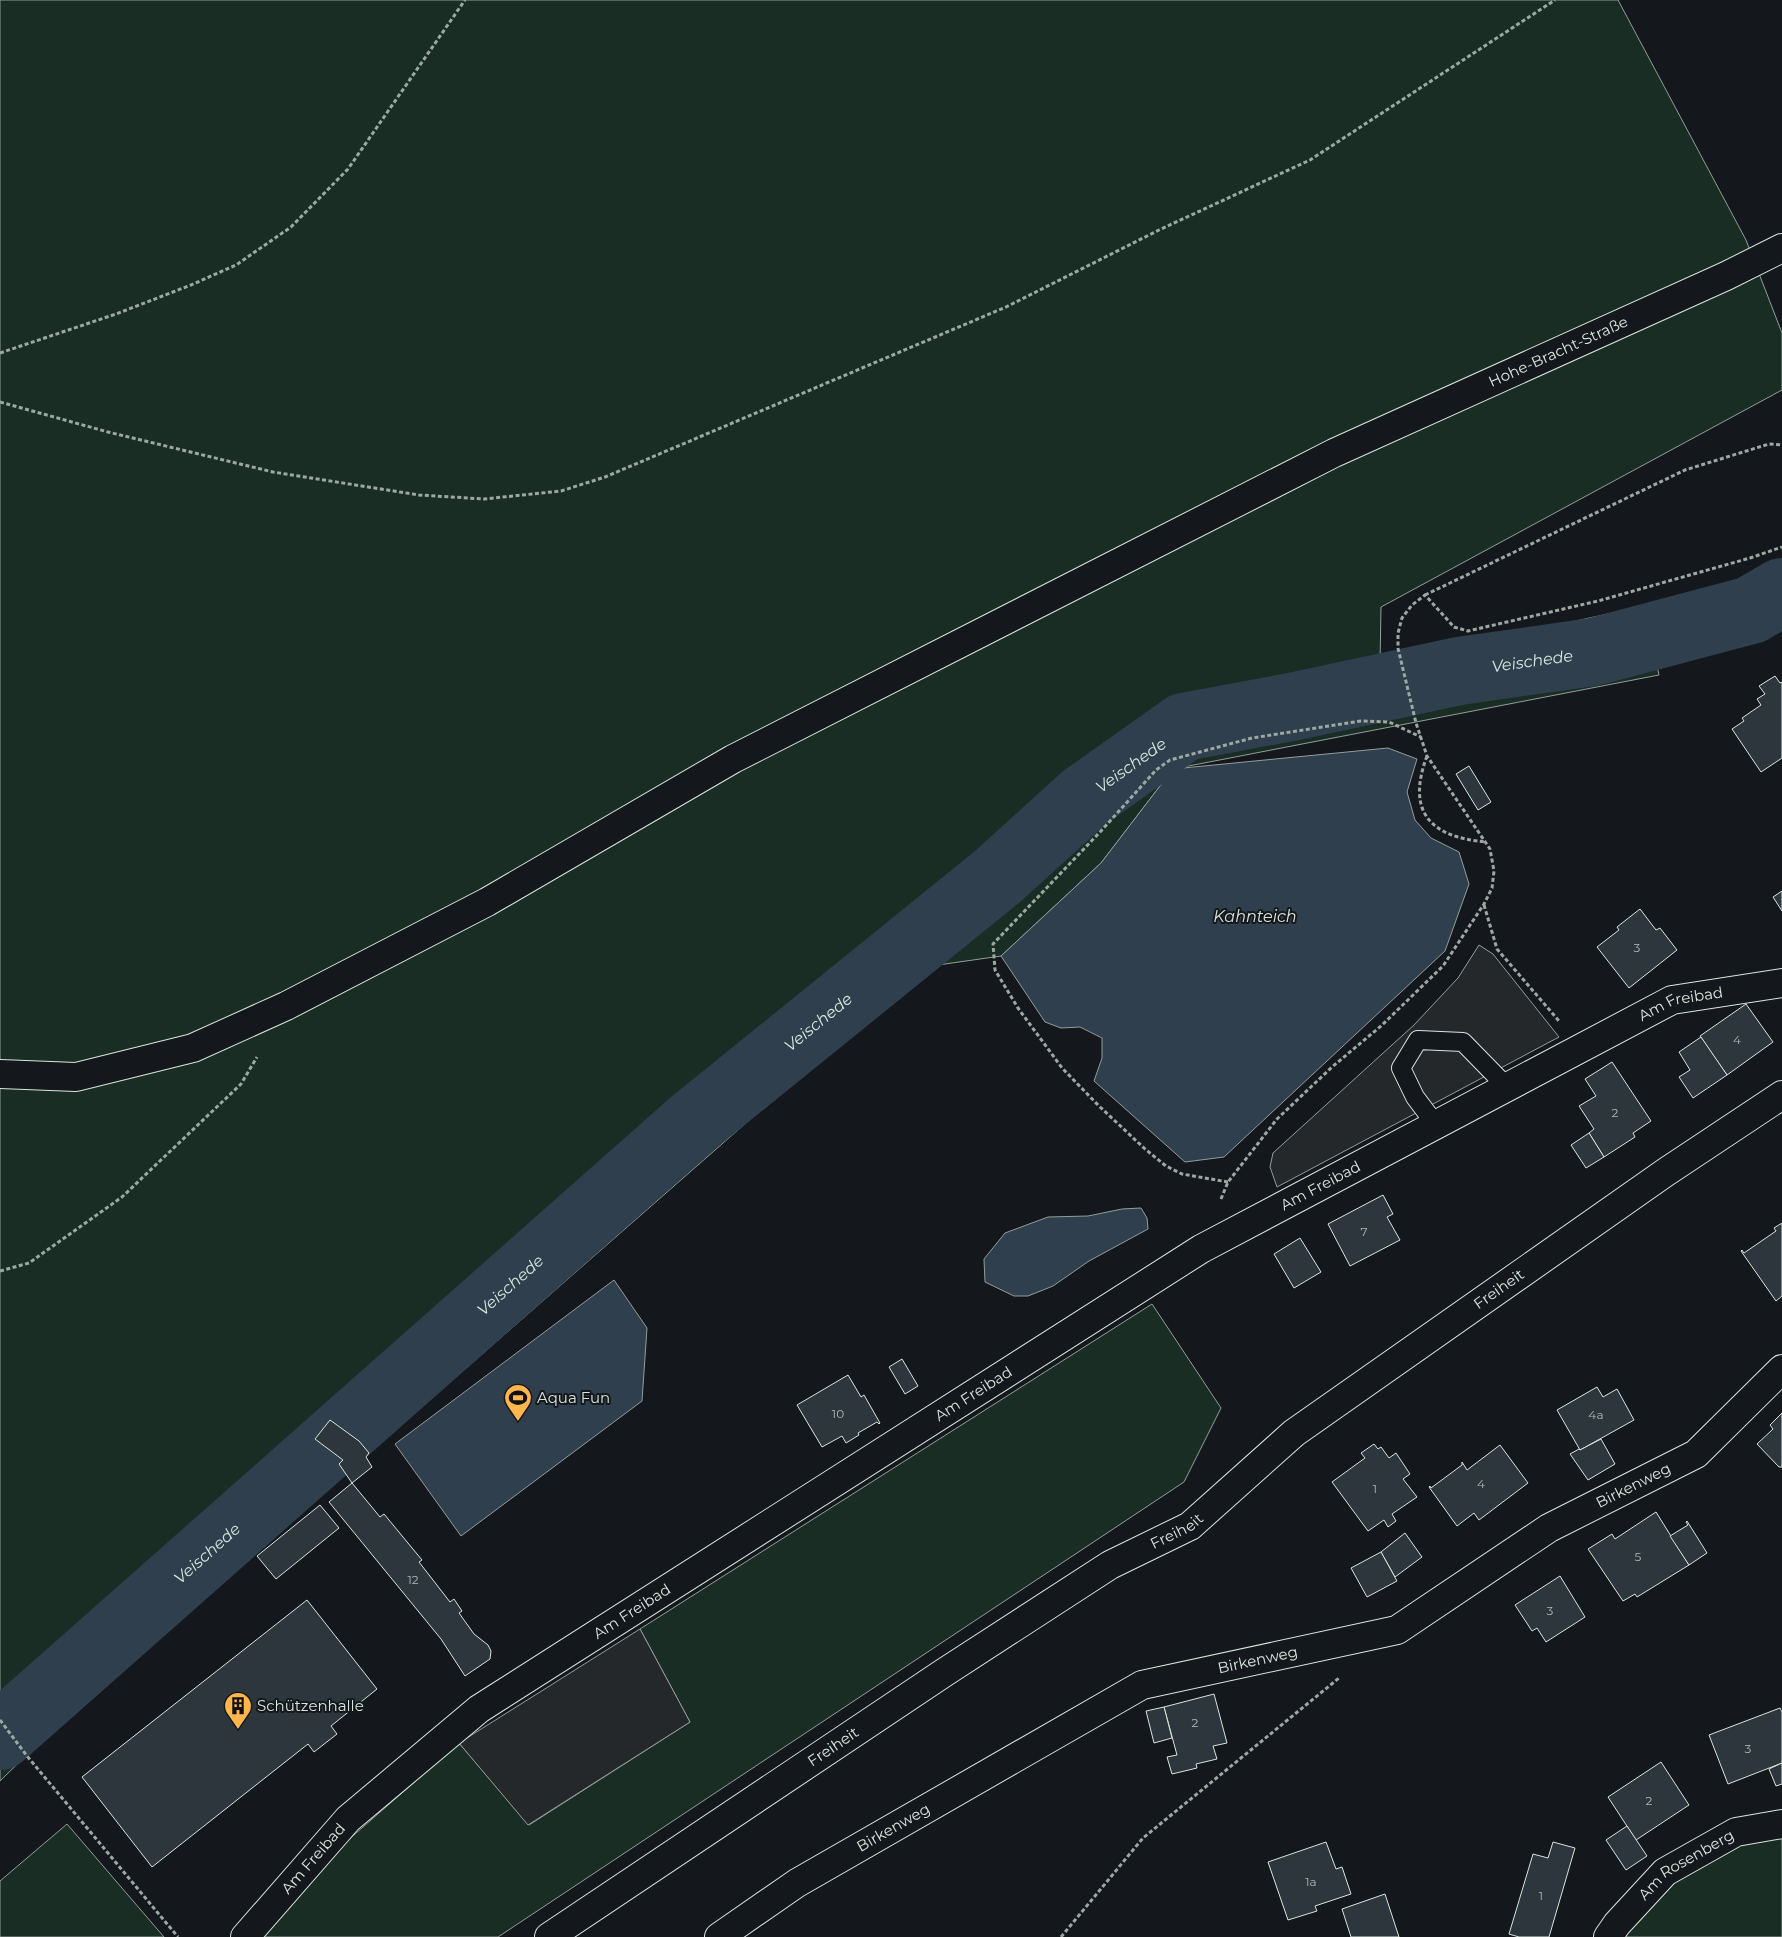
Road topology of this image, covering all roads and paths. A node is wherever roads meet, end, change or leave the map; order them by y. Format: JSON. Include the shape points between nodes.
{"nodes":[{"id":1,"x":465,"y":0,"type":"edge"},
{"id":2,"x":1555,"y":0,"type":"edge"},
{"id":3,"x":1782,"y":248,"type":"edge"},
{"id":4,"x":0,"y":353,"type":"edge"},
{"id":5,"x":0,"y":402,"type":"edge"},
{"id":6,"x":1782,"y":445,"type":"edge"},
{"id":7,"x":1782,"y":547,"type":"edge"},
{"id":8,"x":1425,"y":595,"type":"junction"},
{"id":9,"x":1421,"y":736,"type":"junction"},
{"id":10,"x":1427,"y":756,"type":"junction"},
{"id":11,"x":1486,"y":842,"type":"junction"},
{"id":12,"x":1484,"y":904,"type":"junction"},
{"id":13,"x":1782,"y":983,"type":"edge"},
{"id":14,"x":286,"y":1006,"type":"junction"},
{"id":15,"x":1582,"y":1048,"type":"junction"},
{"id":16,"x":0,"y":1074,"type":"edge"},
{"id":17,"x":1507,"y":1087,"type":"junction"},
{"id":18,"x":1782,"y":1095,"type":"edge"},
{"id":19,"x":1436,"y":1125,"type":"junction"},
{"id":20,"x":1228,"y":1182,"type":"junction"},
{"id":21,"x":1201,"y":1249,"type":"junction"},
{"id":22,"x":0,"y":1271,"type":"edge"},
{"id":23,"x":1782,"y":1369,"type":"edge"},
{"id":24,"x":1343,"y":1674,"type":"dead end"},
{"id":25,"x":0,"y":1720,"type":"edge"},
{"id":26,"x":1782,"y":1824,"type":"edge"},
{"id":27,"x":178,"y":1937,"type":"edge"},
{"id":28,"x":246,"y":1937,"type":"edge"},
{"id":29,"x":549,"y":1937,"type":"edge"},
{"id":30,"x":719,"y":1937,"type":"edge"},
{"id":31,"x":1061,"y":1937,"type":"edge"},
{"id":32,"x":1608,"y":1937,"type":"edge"}],
"edges":[{"from":1,"to":4,"type":"path","via":[[348,169],[291,227],[236,265],[191,285]]},
{"from":2,"to":5,"type":"path","via":[[1310,160],[1158,230],[1006,307],[605,477],[561,491],[484,499],[419,495],[273,472],[125,437]]},
{"from":3,"to":14,"type":"main road","name":"Hohe-Bracht-Straße","via":[[1334,452],[733,759],[487,902]]},
{"from":6,"to":8,"type":"path","via":[[1768,444],[1685,470]]},
{"from":7,"to":8,"type":"path","via":[[1598,601],[1468,631],[1454,627]]},
{"from":8,"to":9,"type":"path","via":[[1402,618],[1398,632],[1398,648]]},
{"from":9,"to":10,"type":"path"},
{"from":9,"to":20,"type":"path","via":[[1389,722],[1361,721],[1252,738],[1170,760],[1156,770],[993,944],[995,970],[1018,1008],[1062,1068],[1099,1106],[1166,1166],[1182,1174]]},
{"from":10,"to":11,"type":"path"},
{"from":10,"to":11,"type":"path","via":[[1418,792],[1430,822],[1440,831],[1457,838]]},
{"from":11,"to":12,"type":"path","via":[[1494,870],[1492,888]]},
{"from":12,"to":15,"type":"path","via":[[1497,949]]},
{"from":12,"to":20,"type":"path","via":[[1443,966],[1277,1119]]},
{"from":13,"to":15,"type":"main road","name":"Am Freibad","via":[[1672,1000]]},
{"from":14,"to":16,"type":"main road","name":"Hohe-Bracht-Straße","via":[[193,1048],[76,1077]]},
{"from":14,"to":22,"type":"path","via":[[241,1084],[122,1197],[30,1263]]},
{"from":15,"to":17,"type":"main road","name":"Am Freibad"},
{"from":17,"to":19,"type":"main road","name":"Am Freibad"},
{"from":17,"to":19,"type":"lane","via":[[1463,1042],[1418,1040],[1401,1068],[1415,1097]]},
{"from":18,"to":29,"type":"main road","name":"Freiheit","via":[[1666,1172],[1294,1433],[1190,1526],[1110,1565]]},
{"from":19,"to":21,"type":"main road","name":"Am Freibad"},
{"from":20,"to":21,"type":"path"},
{"from":21,"to":28,"type":"main road","name":"Am Freibad","via":[[480,1709],[348,1818]]},
{"from":23,"to":30,"type":"main road","name":"Birkenweg","via":[[1696,1454],[1549,1528],[1397,1630],[1142,1685],[797,1883]]},
{"from":24,"to":31,"type":"path","via":[[1143,1838]]},
{"from":25,"to":27,"type":"path","via":[[26,1756]]},
{"from":26,"to":32,"type":"main road","name":"Am Rosenberg","via":[[1736,1832],[1665,1872]]}]}
